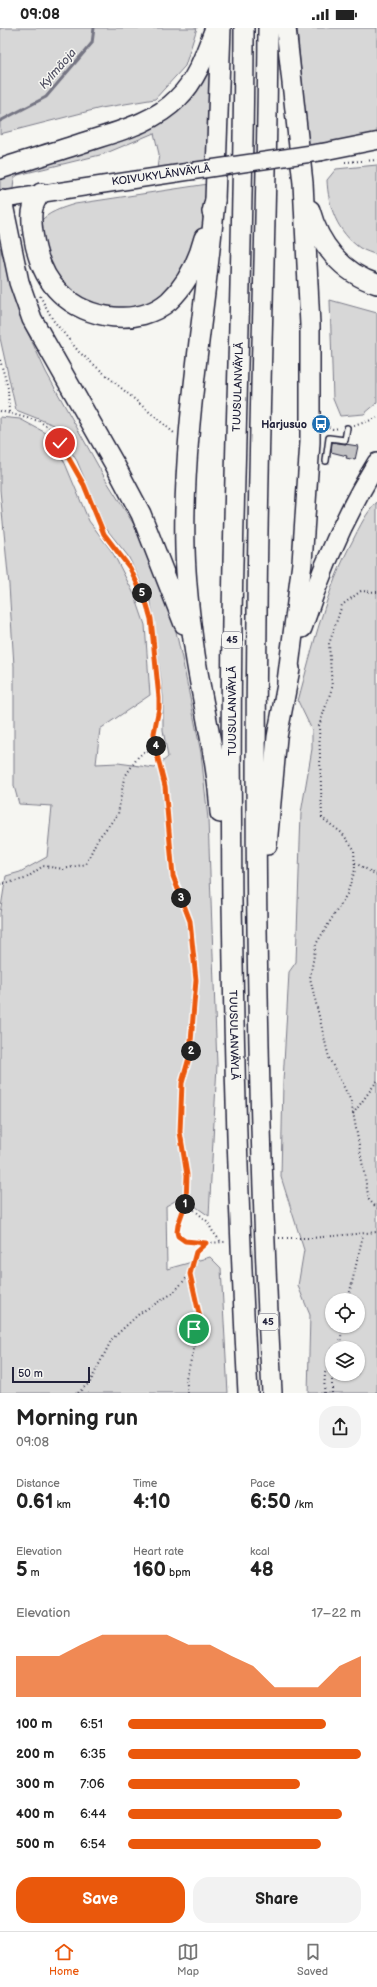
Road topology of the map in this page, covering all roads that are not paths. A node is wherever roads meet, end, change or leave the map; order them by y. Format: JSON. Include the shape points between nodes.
{"nodes":[{"id":1,"x":215,"y":28,"type":"edge"},
{"id":2,"x":221,"y":28,"type":"edge"},
{"id":3,"x":244,"y":28,"type":"edge"},
{"id":4,"x":268,"y":28,"type":"edge"},
{"id":5,"x":286,"y":28,"type":"edge"},
{"id":6,"x":377,"y":141,"type":"edge"},
{"id":7,"x":377,"y":148,"type":"edge"},
{"id":8,"x":322,"y":152,"type":"junction"},
{"id":9,"x":0,"y":169,"type":"edge"},
{"id":10,"x":303,"y":183,"type":"junction"},
{"id":11,"x":41,"y":193,"type":"junction"},
{"id":12,"x":1,"y":200,"type":"edge"},
{"id":13,"x":215,"y":200,"type":"junction"},
{"id":14,"x":377,"y":284,"type":"edge"},
{"id":15,"x":347,"y":428,"type":"dead end"},
{"id":16,"x":326,"y":461,"type":"dead end"},
{"id":17,"x":377,"y":463,"type":"edge"},
{"id":18,"x":195,"y":654,"type":"junction"},
{"id":19,"x":287,"y":682,"type":"junction"},
{"id":20,"x":233,"y":943,"type":"junction"},
{"id":21,"x":258,"y":950,"type":"junction"},
{"id":22,"x":248,"y":1393,"type":"edge"},
{"id":23,"x":272,"y":1393,"type":"edge"}],
"edges":[{"from":1,"to":9,"type":"highway","via":[[191,81],[178,98],[157,115],[132,126]]},
{"from":2,"to":13,"type":"highway"},
{"from":3,"to":20,"type":"highway","name":"TUUSULANVÄYLÄ","number":"45","via":[[243,201],[232,627]]},
{"from":4,"to":21,"type":"highway","name":"TUUSULANVÄYLÄ","number":"45","via":[[267,197],[257,618]]},
{"from":5,"to":10,"type":"highway"},
{"from":6,"to":8,"type":"main road","name":"KOIVUKYLÄNVÄYLÄ"},
{"from":7,"to":8,"type":"main road","name":"KOIVUKYLÄNVÄYLÄ"},
{"from":8,"to":11,"type":"main road","name":"KOIVUKYLÄNVÄYLÄ","bridge":true},
{"from":10,"to":14,"type":"highway","via":[[315,227],[325,244],[350,270]]},
{"from":10,"to":19,"type":"highway","via":[[310,326],[310,442],[302,563]]},
{"from":11,"to":12,"type":"main road","name":"KOIVUKYLÄNVÄYLÄ"},
{"from":11,"to":13,"type":"highway","via":[[31,210],[35,245],[48,279],[75,306],[112,317],[131,317],[150,311],[168,302],[182,288],[202,248]]},
{"from":12,"to":18,"type":"highway","via":[[19,282],[32,319],[141,514]]},
{"from":13,"to":18,"type":"highway","via":[[186,476],[185,549]]},
{"from":15,"to":16,"type":"lane","via":[[345,440],[328,438]]},
{"from":17,"to":19,"type":"highway","via":[[342,527],[318,581]]},
{"from":18,"to":20,"type":"highway","via":[[219,794],[221,842]]},
{"from":19,"to":21,"type":"highway","via":[[277,737]]},
{"from":20,"to":22,"type":"highway","name":"TUUSULANVÄYLÄ","number":"45","via":[[237,1146]]},
{"from":21,"to":23,"type":"highway","name":"TUUSULANVÄYLÄ","number":"45","via":[[261,1147]]}]}
